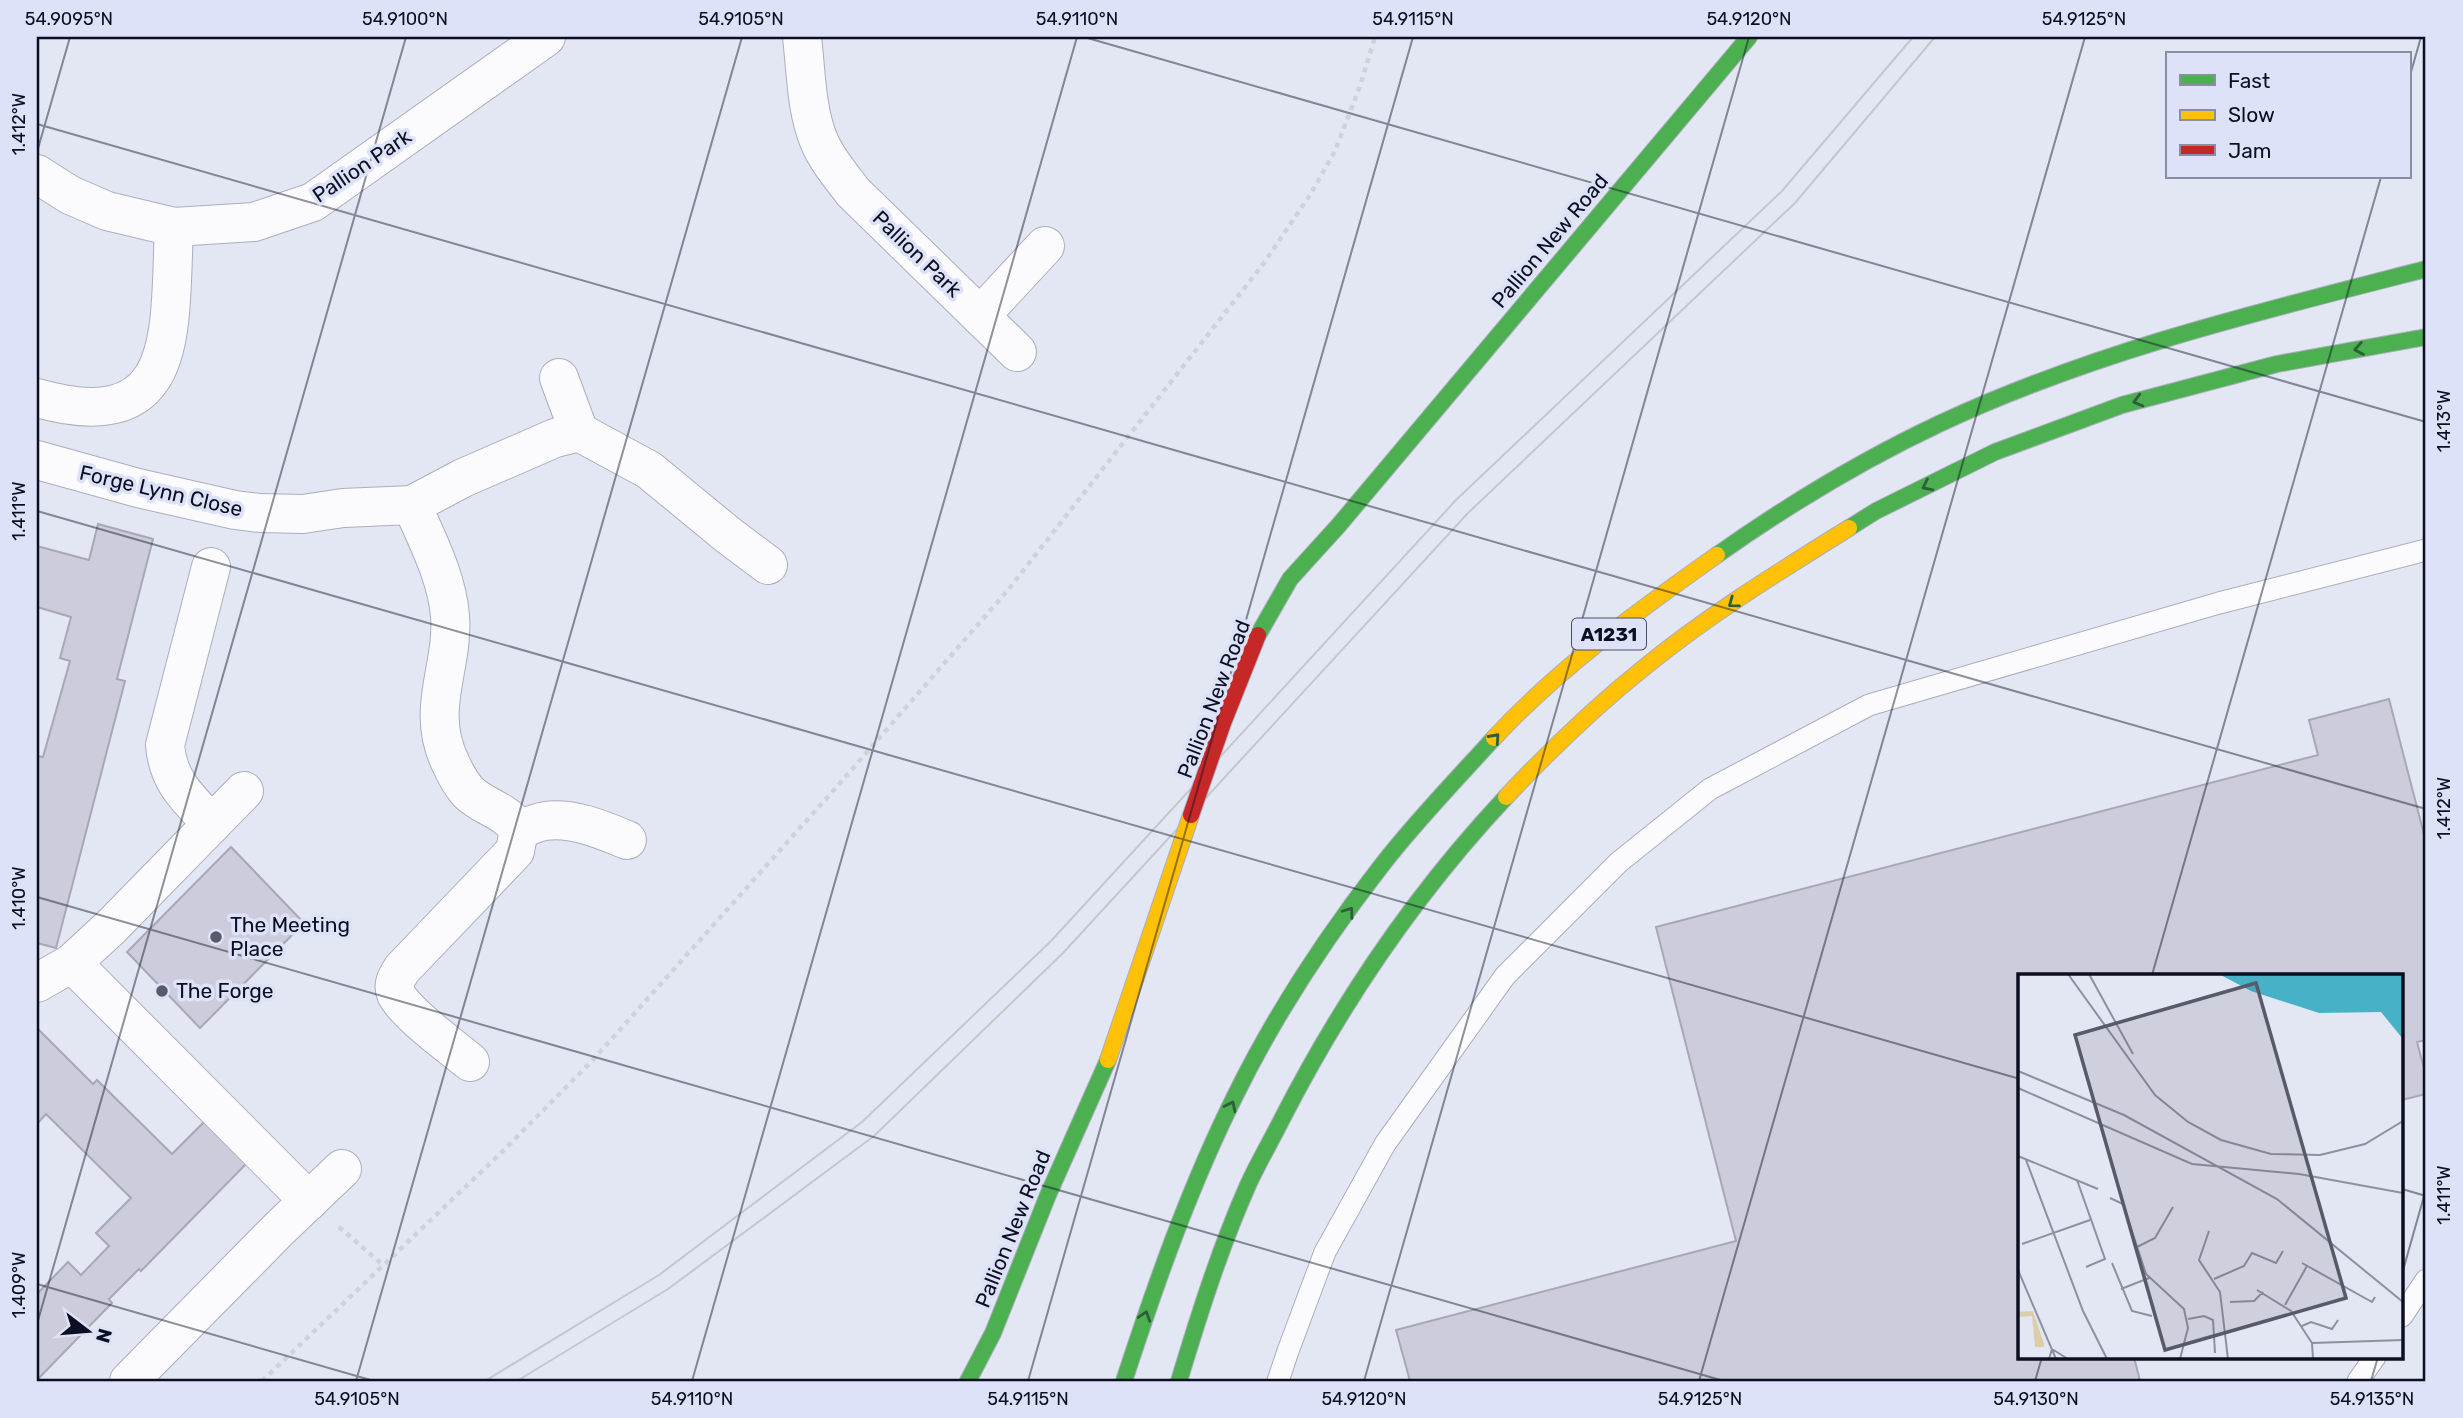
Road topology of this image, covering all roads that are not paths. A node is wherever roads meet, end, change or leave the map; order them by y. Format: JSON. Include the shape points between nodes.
{"nodes":[{"id":1,"x":546,"y":37,"type":"edge"},
{"id":2,"x":802,"y":37,"type":"edge"},
{"id":3,"x":1749,"y":37,"type":"edge"},
{"id":4,"x":37,"y":174,"type":"edge"},
{"id":5,"x":174,"y":228,"type":"junction"},
{"id":6,"x":1045,"y":246,"type":"dead end"},
{"id":7,"x":2426,"y":269,"type":"edge"},
{"id":8,"x":980,"y":316,"type":"junction"},
{"id":9,"x":2426,"y":337,"type":"edge"},
{"id":10,"x":1017,"y":352,"type":"dead end"},
{"id":11,"x":559,"y":378,"type":"dead end"},
{"id":12,"x":37,"y":398,"type":"edge"},
{"id":13,"x":579,"y":432,"type":"junction"},
{"id":14,"x":37,"y":460,"type":"edge"},
{"id":15,"x":412,"y":505,"type":"junction"},
{"id":16,"x":2426,"y":550,"type":"edge"},
{"id":17,"x":768,"y":565,"type":"dead end"},
{"id":18,"x":211,"y":567,"type":"dead end"},
{"id":19,"x":244,"y":791,"type":"dead end"},
{"id":20,"x":212,"y":824,"type":"junction"},
{"id":21,"x":519,"y":830,"type":"junction"},
{"id":22,"x":627,"y":840,"type":"dead end"},
{"id":23,"x":72,"y":963,"type":"junction"},
{"id":24,"x":37,"y":983,"type":"edge"},
{"id":25,"x":470,"y":1062,"type":"dead end"},
{"id":26,"x":342,"y":1169,"type":"dead end"},
{"id":27,"x":309,"y":1201,"type":"junction"},
{"id":28,"x":2426,"y":1279,"type":"edge"},
{"id":29,"x":2404,"y":1313,"type":"edge"},
{"id":30,"x":2374,"y":1358,"type":"edge"},
{"id":31,"x":129,"y":1381,"type":"edge"},
{"id":32,"x":968,"y":1381,"type":"edge"},
{"id":33,"x":1124,"y":1381,"type":"edge"},
{"id":34,"x":1179,"y":1381,"type":"edge"},
{"id":35,"x":1279,"y":1381,"type":"edge"},
{"id":36,"x":2358,"y":1381,"type":"edge"}],
"edges":[{"from":1,"to":5,"type":"street","name":"Pallion Park","via":[[313,202],[254,222]]},
{"from":2,"to":8,"type":"street","name":"Pallion Park","via":[[812,114],[831,163],[853,192]]},
{"from":3,"to":32,"type":"main road","name":"Pallion New Road","bridge":true,"via":[[1290,579],[1258,635],[1223,723],[1108,1060],[993,1333]]},
{"from":4,"to":5,"type":"street","name":"Pallion Park","via":[[107,211]]},
{"from":5,"to":12,"type":"street","via":[[169,323],[164,354],[153,378],[134,397],[112,406],[88,408]]},
{"from":6,"to":8,"type":"street","name":"Pallion Park"},
{"from":33,"to":7,"type":"main road","number":"A1231","one_way":true,"via":[[1155,1284],[1199,1172],[1258,1053],[1325,943],[1400,842],[1514,717],[1601,640],[1782,509],[1866,459],[1975,407],[2129,351],[2240,317]]},
{"from":8,"to":10,"type":"street","name":"Pallion Park"},
{"from":9,"to":34,"type":"main road","number":"A1231","one_way":true,"via":[[2264,367],[2122,405],[1995,452],[1877,511],[1755,587],[1647,665],[1550,750],[1468,838],[1391,936],[1314,1057],[1248,1185]]},
{"from":11,"to":13,"type":"street"},
{"from":13,"to":15,"type":"street","name":"Forge Lynn Close","via":[[463,478]]},
{"from":13,"to":17,"type":"street","via":[[649,470]]},
{"from":14,"to":15,"type":"street","name":"Forge Lynn Close","via":[[195,502],[260,513]]},
{"from":15,"to":21,"type":"street","via":[[447,592],[449,644],[439,715],[443,744],[468,792],[511,818]]},
{"from":16,"to":35,"type":"lane","via":[[2219,603],[1869,705],[1710,789],[1619,862],[1505,976],[1385,1144],[1325,1252]]},
{"from":18,"to":20,"type":"street","via":[[165,745],[172,778]]},
{"from":19,"to":20,"type":"street"},
{"from":20,"to":23,"type":"street"},
{"from":21,"to":22,"type":"street","via":[[562,820],[600,828]]},
{"from":21,"to":25,"type":"street","via":[[515,851],[394,981],[396,993],[410,1011]]},
{"from":23,"to":24,"type":"street"},
{"from":23,"to":27,"type":"street"},
{"from":26,"to":27,"type":"street"},
{"from":27,"to":31,"type":"street"},
{"from":28,"to":29,"type":"lane"},
{"from":30,"to":36,"type":"lane"}]}
